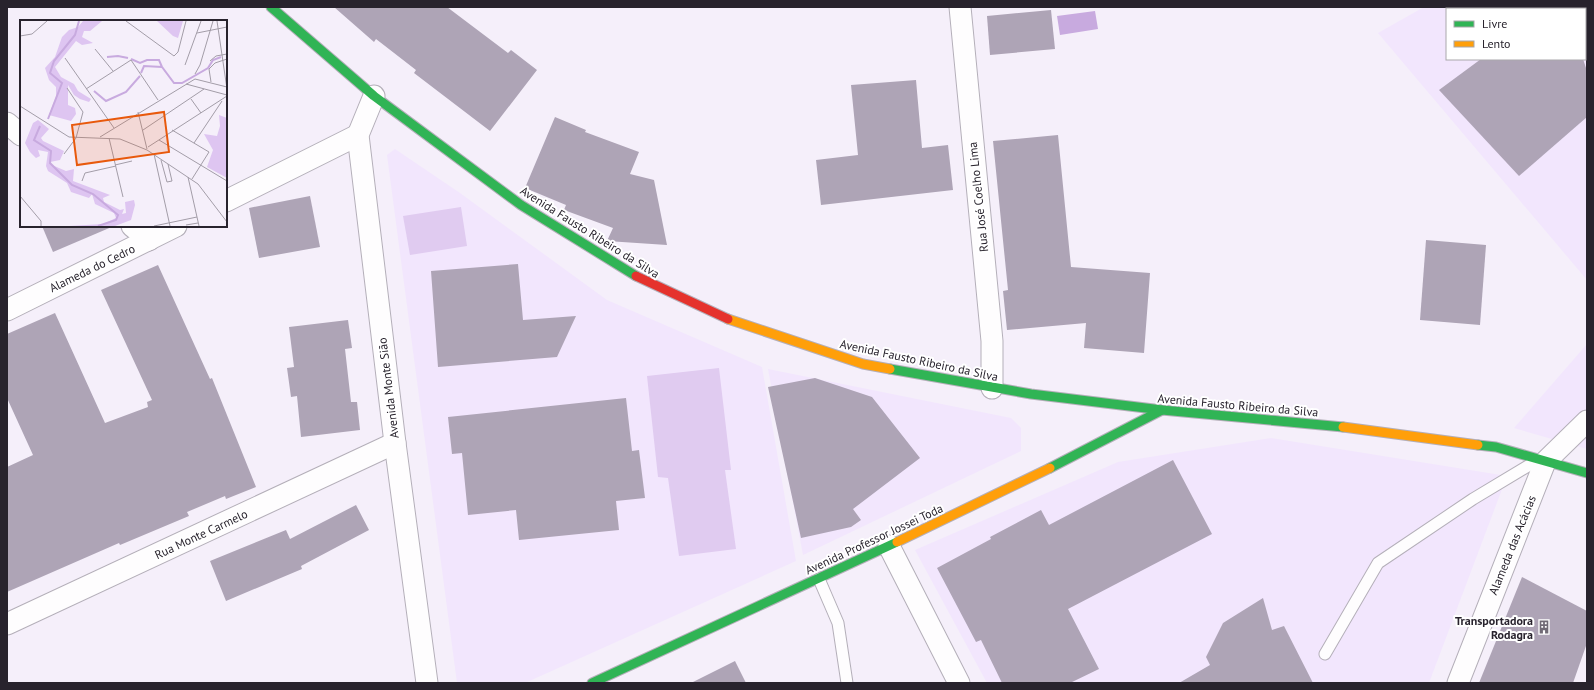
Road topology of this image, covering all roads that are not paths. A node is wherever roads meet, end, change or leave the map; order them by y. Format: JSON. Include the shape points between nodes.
{"nodes":[{"id":1,"x":960,"y":7,"type":"edge"},
{"id":2,"x":273,"y":8,"type":"edge"},
{"id":3,"x":374,"y":96,"type":"junction"},
{"id":4,"x":7,"y":123,"type":"edge"},
{"id":5,"x":20,"y":134,"type":"edge"},
{"id":6,"x":358,"y":135,"type":"junction"},
{"id":7,"x":227,"y":200,"type":"edge"},
{"id":8,"x":133,"y":227,"type":"edge"},
{"id":9,"x":174,"y":227,"type":"edge"},
{"id":10,"x":149,"y":240,"type":"junction"},
{"id":11,"x":7,"y":310,"type":"edge"},
{"id":12,"x":992,"y":388,"type":"junction"},
{"id":13,"x":1162,"y":410,"type":"junction"},
{"id":14,"x":1587,"y":421,"type":"edge"},
{"id":15,"x":395,"y":443,"type":"junction"},
{"id":16,"x":1542,"y":461,"type":"junction"},
{"id":17,"x":1587,"y":473,"type":"edge"},
{"id":18,"x":889,"y":546,"type":"junction"},
{"id":19,"x":818,"y":579,"type":"junction"},
{"id":20,"x":7,"y":624,"type":"edge"},
{"id":21,"x":1325,"y":654,"type":"dead end"},
{"id":22,"x":427,"y":683,"type":"edge"},
{"id":23,"x":592,"y":683,"type":"edge"},
{"id":24,"x":847,"y":683,"type":"edge"},
{"id":25,"x":959,"y":683,"type":"edge"},
{"id":26,"x":1458,"y":683,"type":"edge"}],
"edges":[{"from":1,"to":12,"type":"street","name":"Rua José Coelho Lima","via":[[992,341]]},
{"from":2,"to":3,"type":"main road","name":"Avenida Fausto Ribeiro da Silva"},
{"from":3,"to":6,"type":"street","name":"Avenida Monte Sião"},
{"from":3,"to":12,"type":"main road","name":"Avenida Fausto Ribeiro da Silva","via":[[521,205],[646,282],[720,316],[863,364]]},
{"from":4,"to":5,"type":"street"},
{"from":6,"to":7,"type":"street"},
{"from":6,"to":15,"type":"street","name":"Avenida Monte Sião"},
{"from":8,"to":10,"type":"street"},
{"from":9,"to":10,"type":"street","name":"Alameda do Cedro"},
{"from":10,"to":11,"type":"street","name":"Alameda do Cedro"},
{"from":12,"to":13,"type":"main road","name":"Avenida Fausto Ribeiro da Silva"},
{"from":13,"to":16,"type":"main road","name":"Avenida Fausto Ribeiro da Silva","via":[[1371,430],[1496,447]]},
{"from":13,"to":18,"type":"main road","name":"Avenida Professor Jossei Toda","via":[[1088,450]]},
{"from":14,"to":16,"type":"street","name":"Alameda das Acácias"},
{"from":15,"to":20,"type":"street","name":"Rua Monte Carmelo"},
{"from":15,"to":22,"type":"street","name":"Avenida Monte Sião"},
{"from":16,"to":17,"type":"main road","name":"Avenida Fausto Ribeiro da Silva"},
{"from":16,"to":21,"type":"lane","via":[[1473,498],[1378,563]]},
{"from":16,"to":26,"type":"street","name":"Alameda das Acácias"},
{"from":18,"to":19,"type":"main road","name":"Avenida Professor Jossei Toda"},
{"from":18,"to":25,"type":"street"},
{"from":19,"to":23,"type":"main road","name":"Avenida Professor Jossei Toda"},
{"from":19,"to":24,"type":"lane","via":[[838,623]]}]}
